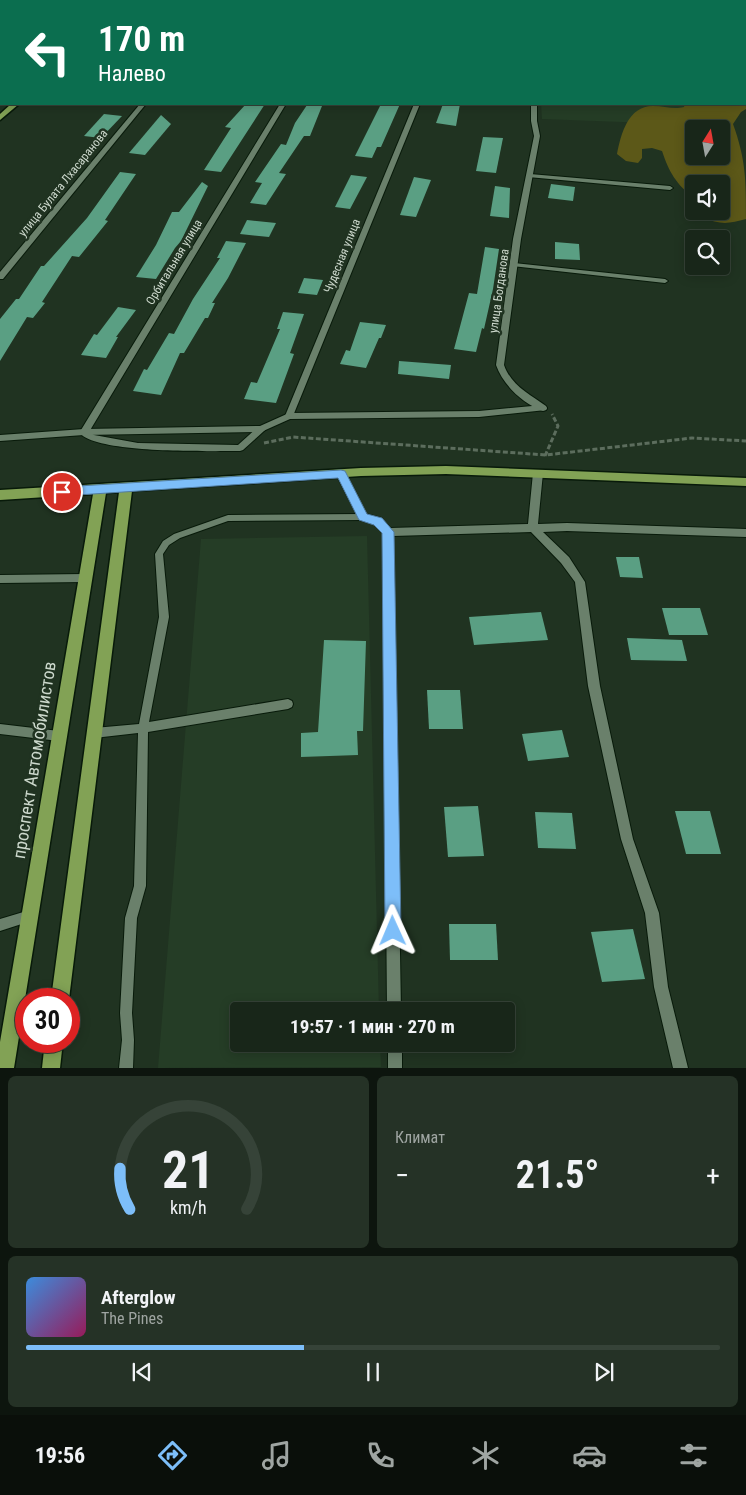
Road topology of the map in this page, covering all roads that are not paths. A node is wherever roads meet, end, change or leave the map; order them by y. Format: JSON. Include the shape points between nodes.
{"nodes":[{"id":1,"x":14,"y":105,"type":"edge"},
{"id":2,"x":142,"y":105,"type":"edge"},
{"id":3,"x":282,"y":105,"type":"edge"},
{"id":4,"x":417,"y":105,"type":"edge"},
{"id":5,"x":534,"y":105,"type":"edge"},
{"id":6,"x":0,"y":118,"type":"edge"},
{"id":7,"x":530,"y":176,"type":"junction"},
{"id":8,"x":670,"y":188,"type":"dead end"},
{"id":9,"x":514,"y":265,"type":"junction"},
{"id":10,"x":0,"y":277,"type":"edge"},
{"id":11,"x":665,"y":281,"type":"dead end"},
{"id":12,"x":543,"y":408,"type":"joint"},
{"id":13,"x":289,"y":416,"type":"junction"},
{"id":14,"x":261,"y":429,"type":"junction"},
{"id":15,"x":84,"y":432,"type":"junction"},
{"id":16,"x":0,"y":438,"type":"edge"},
{"id":17,"x":538,"y":473,"type":"junction"},
{"id":18,"x":341,"y":474,"type":"junction"},
{"id":19,"x":746,"y":482,"type":"edge"},
{"id":20,"x":126,"y":488,"type":"junction"},
{"id":21,"x":100,"y":490,"type":"junction"},
{"id":22,"x":0,"y":495,"type":"edge"},
{"id":23,"x":363,"y":516,"type":"junction"},
{"id":24,"x":533,"y":528,"type":"junction"},
{"id":25,"x":388,"y":532,"type":"junction"},
{"id":26,"x":746,"y":533,"type":"edge"},
{"id":27,"x":0,"y":578,"type":"edge"},
{"id":28,"x":85,"y":578,"type":"junction"},
{"id":29,"x":288,"y":704,"type":"dead end"},
{"id":30,"x":143,"y":728,"type":"junction"},
{"id":31,"x":0,"y":729,"type":"edge"},
{"id":32,"x":94,"y":733,"type":"junction"},
{"id":33,"x":60,"y":736,"type":"junction"},
{"id":34,"x":30,"y":916,"type":"junction"},
{"id":35,"x":0,"y":925,"type":"edge"},
{"id":36,"x":61,"y":988,"type":"edge"},
{"id":37,"x":394,"y":1002,"type":"edge"},
{"id":38,"x":395,"y":1052,"type":"edge"},
{"id":39,"x":53,"y":1053,"type":"edge"},
{"id":40,"x":5,"y":1068,"type":"edge"},
{"id":41,"x":51,"y":1068,"type":"edge"},
{"id":42,"x":126,"y":1068,"type":"edge"},
{"id":43,"x":395,"y":1068,"type":"edge"},
{"id":44,"x":682,"y":1068,"type":"edge"}],
"edges":[{"from":1,"to":6,"type":"main road"},
{"from":2,"to":10,"type":"street","name":"улица Булата Лхасаранова"},
{"from":3,"to":15,"type":"street","name":"Орбитальная улица"},
{"from":4,"to":13,"type":"street","name":"Чудесная улица"},
{"from":5,"to":7,"type":"street","name":"улица Богданова","via":[[538,136]]},
{"from":7,"to":8,"type":"lane"},
{"from":7,"to":9,"type":"street","name":"улица Богданова"},
{"from":9,"to":11,"type":"lane"},
{"from":9,"to":12,"type":"street","name":"улица Богданова","via":[[500,365],[508,383]]},
{"from":12,"to":13,"type":"lane","via":[[479,414]]},
{"from":13,"to":14,"type":"lane"},
{"from":14,"to":15,"type":"lane"},
{"from":14,"to":15,"type":"street","via":[[240,448],[138,446],[92,438]]},
{"from":15,"to":16,"type":"lane"},
{"from":17,"to":18,"type":"main road","via":[[446,470]]},
{"from":17,"to":19,"type":"main road"},
{"from":17,"to":24,"type":"street"},
{"from":18,"to":20,"type":"main road"},
{"from":18,"to":23,"type":"street"},
{"from":20,"to":21,"type":"main road"},
{"from":20,"to":32,"type":"main road"},
{"from":21,"to":22,"type":"main road"},
{"from":21,"to":28,"type":"main road","name":"проспект Автомобилистов"},
{"from":23,"to":25,"type":"street","via":[[378,522]]},
{"from":23,"to":30,"type":"lane","via":[[228,518],[166,543],[159,554],[164,617]]},
{"from":24,"to":25,"type":"street"},
{"from":24,"to":26,"type":"street"},
{"from":24,"to":44,"type":"street","via":[[573,568],[580,582],[594,686],[626,839],[652,913],[661,988]]},
{"from":25,"to":37,"type":"street"},
{"from":27,"to":28,"type":"lane"},
{"from":28,"to":33,"type":"main road","name":"проспект Автомобилистов"},
{"from":29,"to":30,"type":"lane"},
{"from":30,"to":32,"type":"lane"},
{"from":30,"to":42,"type":"lane","via":[[140,886],[131,918]]},
{"from":31,"to":33,"type":"lane"},
{"from":32,"to":36,"type":"main road"},
{"from":33,"to":34,"type":"main road","name":"проспект Автомобилистов"},
{"from":34,"to":35,"type":"lane"},
{"from":34,"to":40,"type":"main road","name":"проспект Автомобилистов"},
{"from":38,"to":43,"type":"street"},
{"from":39,"to":41,"type":"main road"}]}
